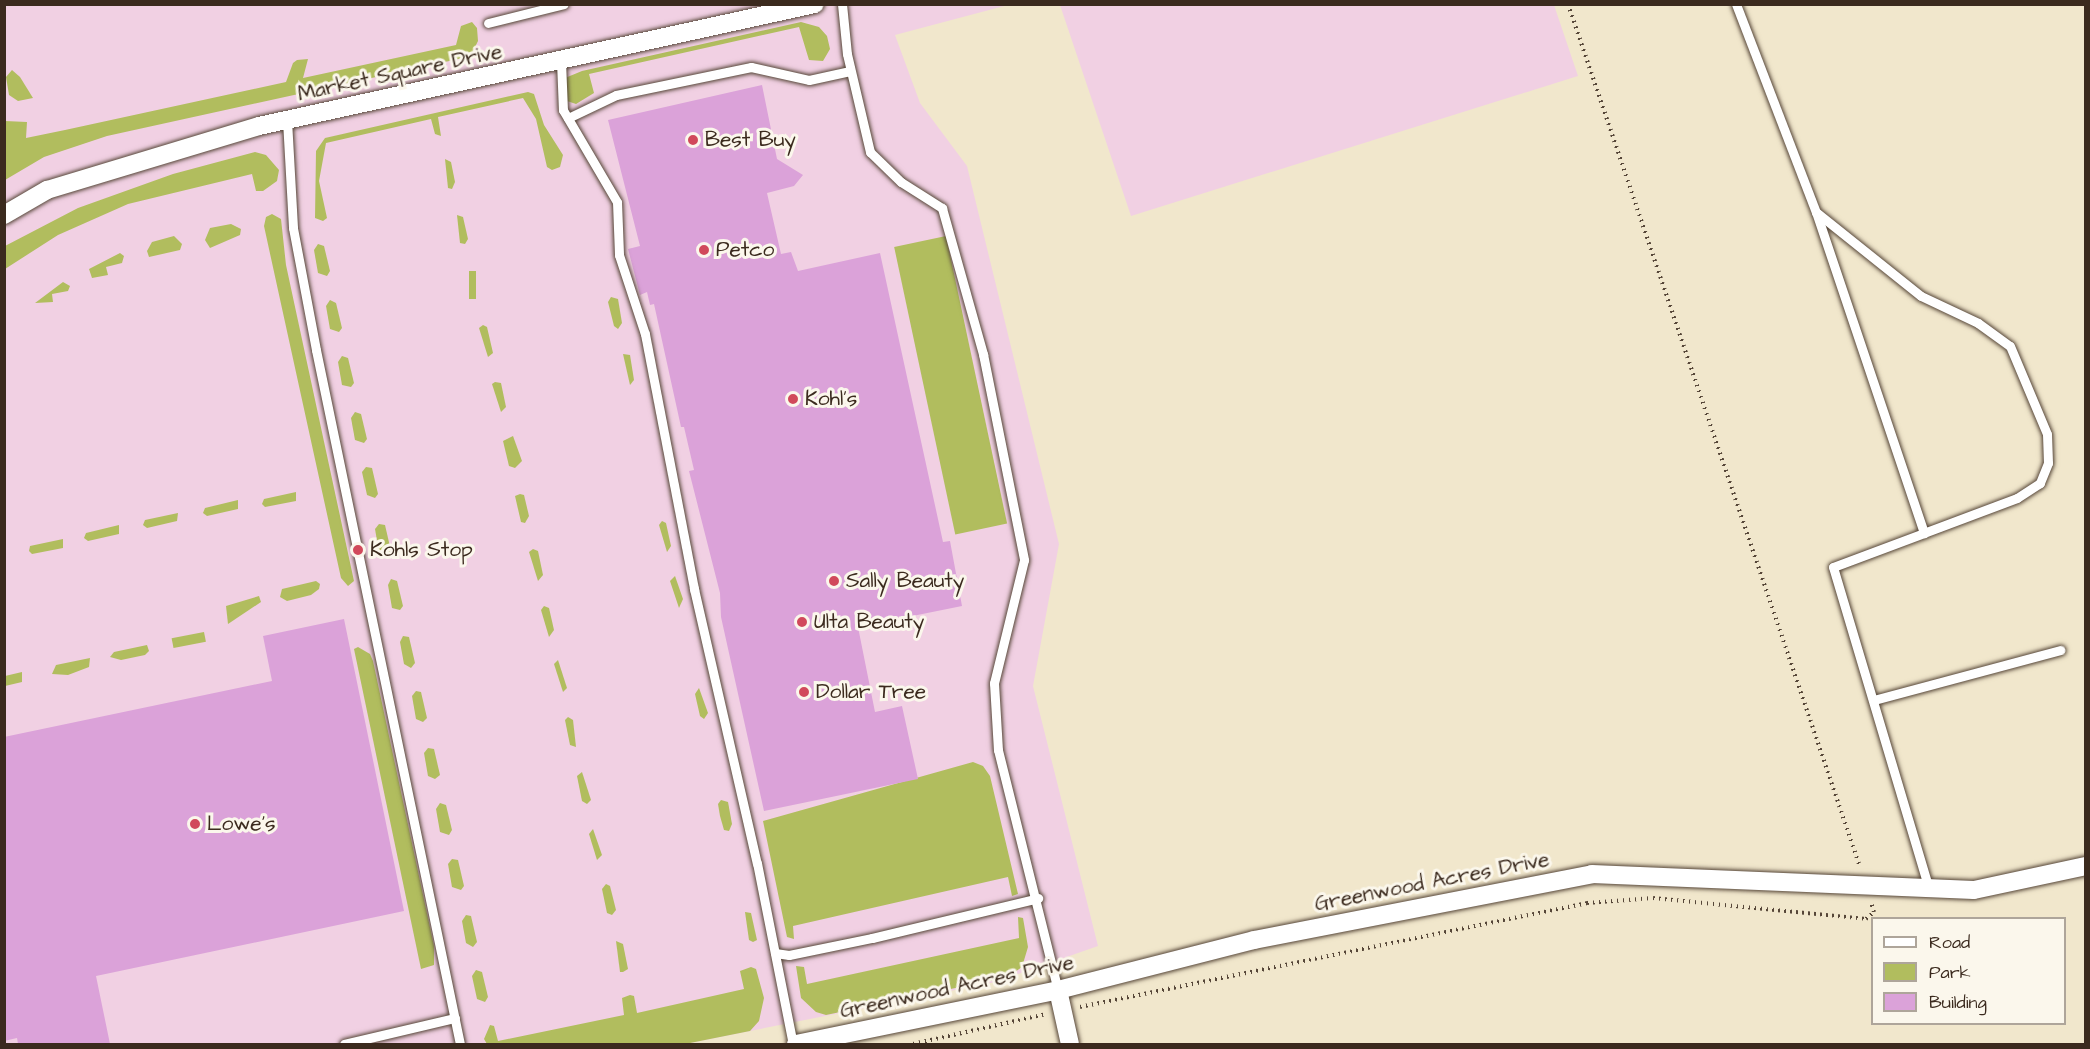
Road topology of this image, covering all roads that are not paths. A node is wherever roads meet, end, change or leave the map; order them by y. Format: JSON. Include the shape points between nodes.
{"nodes":[{"id":1,"x":564,"y":4,"type":"edge"},
{"id":2,"x":815,"y":4,"type":"edge"},
{"id":3,"x":843,"y":4,"type":"edge"},
{"id":4,"x":1736,"y":4,"type":"edge"},
{"id":5,"x":488,"y":23,"type":"dead end"},
{"id":6,"x":561,"y":61,"type":"junction"},
{"id":7,"x":850,"y":71,"type":"junction"},
{"id":8,"x":568,"y":118,"type":"junction"},
{"id":9,"x":287,"y":120,"type":"junction"},
{"id":10,"x":1816,"y":212,"type":"junction"},
{"id":11,"x":4,"y":215,"type":"edge"},
{"id":12,"x":1924,"y":533,"type":"junction"},
{"id":13,"x":2061,"y":650,"type":"dead end"},
{"id":14,"x":1874,"y":700,"type":"junction"},
{"id":15,"x":2085,"y":866,"type":"edge"},
{"id":16,"x":1929,"y":890,"type":"junction"},
{"id":17,"x":1038,"y":898,"type":"junction"},
{"id":18,"x":775,"y":953,"type":"junction"},
{"id":19,"x":1058,"y":990,"type":"junction"},
{"id":20,"x":455,"y":1018,"type":"junction"},
{"id":21,"x":344,"y":1044,"type":"edge"},
{"id":22,"x":460,"y":1044,"type":"edge"},
{"id":23,"x":795,"y":1044,"type":"edge"},
{"id":24,"x":1070,"y":1044,"type":"edge"}],
"edges":[{"from":1,"to":5,"type":"lane"},
{"from":2,"to":6,"type":"street","name":"Market Square Drive"},
{"from":3,"to":7,"type":"lane"},
{"from":4,"to":10,"type":"lane"},
{"from":6,"to":8,"type":"lane","via":[[560,88]]},
{"from":6,"to":9,"type":"street","name":"Market Square Drive"},
{"from":7,"to":8,"type":"lane","via":[[809,80],[751,67],[616,95]]},
{"from":7,"to":17,"type":"lane","via":[[870,152],[902,182],[942,208],[983,354],[1024,560],[994,683],[998,750]]},
{"from":8,"to":18,"type":"lane","via":[[618,202],[619,255],[645,334],[694,589]]},
{"from":9,"to":11,"type":"street","name":"Market Square Drive","via":[[47,190]]},
{"from":9,"to":20,"type":"lane","via":[[294,228],[316,350]]},
{"from":10,"to":12,"type":"lane"},
{"from":10,"to":12,"type":"lane","via":[[1921,296],[1978,323],[2010,346],[2047,434],[2048,463],[2040,483],[2017,498]]},
{"from":12,"to":14,"type":"lane","via":[[1833,567]]},
{"from":13,"to":14,"type":"lane"},
{"from":14,"to":16,"type":"lane"},
{"from":15,"to":16,"type":"street","name":"Greenwood Acres Drive","via":[[1974,891]]},
{"from":16,"to":19,"type":"street","name":"Greenwood Acres Drive","via":[[1592,874],[1254,940]]},
{"from":17,"to":18,"type":"lane","via":[[872,938],[789,955]]},
{"from":17,"to":19,"type":"lane"},
{"from":18,"to":23,"type":"lane"},
{"from":19,"to":23,"type":"street","name":"Greenwood Acres Drive"},
{"from":19,"to":24,"type":"street"},
{"from":20,"to":21,"type":"lane"},
{"from":20,"to":22,"type":"lane"}]}
